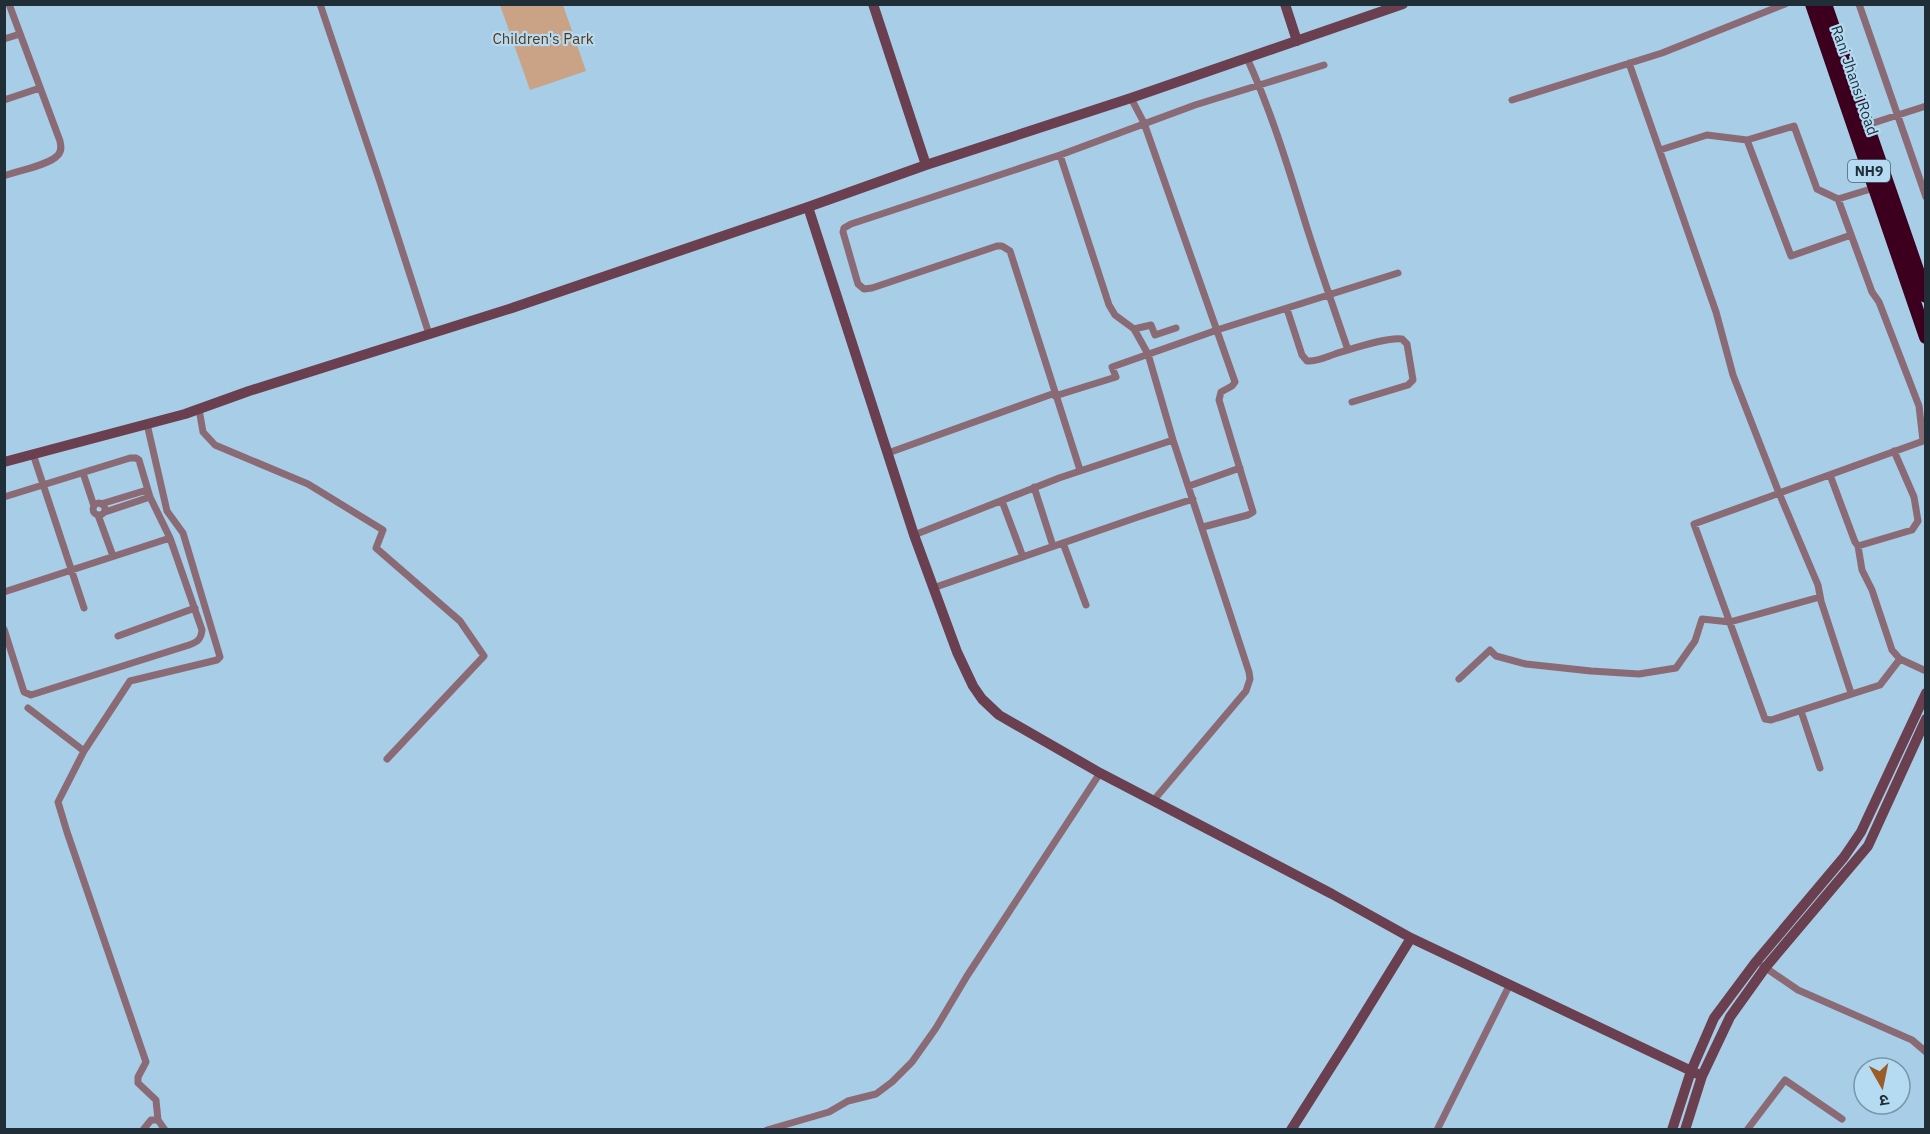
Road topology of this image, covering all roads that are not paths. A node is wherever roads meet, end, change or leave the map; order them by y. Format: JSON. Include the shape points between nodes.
{"nodes":[{"id":1,"x":9,"y":4,"type":"edge"},
{"id":2,"x":320,"y":4,"type":"edge"},
{"id":3,"x":873,"y":4,"type":"edge"},
{"id":4,"x":1285,"y":4,"type":"edge"},
{"id":5,"x":1403,"y":4,"type":"edge"},
{"id":6,"x":1785,"y":4,"type":"edge"},
{"id":7,"x":1812,"y":4,"type":"edge"},
{"id":8,"x":1825,"y":4,"type":"edge"},
{"id":9,"x":1859,"y":4,"type":"edge"},
{"id":10,"x":20,"y":34,"type":"junction"},
{"id":11,"x":4,"y":39,"type":"edge"},
{"id":12,"x":1297,"y":40,"type":"junction"},
{"id":13,"x":1247,"y":58,"type":"junction"},
{"id":14,"x":1629,"y":63,"type":"junction"},
{"id":15,"x":1324,"y":65,"type":"dead end"},
{"id":16,"x":1259,"y":84,"type":"junction"},
{"id":17,"x":40,"y":88,"type":"junction"},
{"id":18,"x":1131,"y":98,"type":"junction"},
{"id":19,"x":4,"y":100,"type":"edge"},
{"id":20,"x":1512,"y":100,"type":"dead end"},
{"id":21,"x":1926,"y":106,"type":"edge"},
{"id":22,"x":1896,"y":116,"type":"junction"},
{"id":23,"x":1144,"y":123,"type":"junction"},
{"id":24,"x":1861,"y":128,"type":"junction"},
{"id":25,"x":1747,"y":140,"type":"junction"},
{"id":26,"x":1660,"y":150,"type":"junction"},
{"id":27,"x":1060,"y":155,"type":"junction"},
{"id":28,"x":926,"y":165,"type":"junction"},
{"id":29,"x":4,"y":176,"type":"edge"},
{"id":30,"x":1881,"y":185,"type":"junction"},
{"id":31,"x":1926,"y":197,"type":"edge"},
{"id":32,"x":1838,"y":199,"type":"junction"},
{"id":33,"x":808,"y":207,"type":"junction"},
{"id":34,"x":1851,"y":235,"type":"junction"},
{"id":35,"x":1398,"y":273,"type":"dead end"},
{"id":36,"x":1329,"y":295,"type":"junction"},
{"id":37,"x":1926,"y":296,"type":"edge"},
{"id":38,"x":1287,"y":309,"type":"junction"},
{"id":39,"x":1176,"y":328,"type":"dead end"},
{"id":40,"x":1134,"y":329,"type":"junction"},
{"id":41,"x":1217,"y":330,"type":"junction"},
{"id":42,"x":429,"y":334,"type":"junction"},
{"id":43,"x":1926,"y":337,"type":"edge"},
{"id":44,"x":1348,"y":350,"type":"junction"},
{"id":45,"x":1148,"y":354,"type":"junction"},
{"id":46,"x":1055,"y":394,"type":"junction"},
{"id":47,"x":1352,"y":402,"type":"dead end"},
{"id":48,"x":199,"y":409,"type":"junction"},
{"id":49,"x":147,"y":424,"type":"junction"},
{"id":50,"x":1173,"y":440,"type":"junction"},
{"id":51,"x":1924,"y":440,"type":"edge"},
{"id":52,"x":1894,"y":451,"type":"junction"},
{"id":53,"x":888,"y":453,"type":"junction"},
{"id":54,"x":33,"y":454,"type":"junction"},
{"id":55,"x":4,"y":462,"type":"edge"},
{"id":56,"x":1240,"y":468,"type":"junction"},
{"id":57,"x":1080,"y":470,"type":"junction"},
{"id":58,"x":83,"y":472,"type":"junction"},
{"id":59,"x":1830,"y":475,"type":"junction"},
{"id":60,"x":43,"y":485,"type":"junction"},
{"id":61,"x":1189,"y":486,"type":"junction"},
{"id":62,"x":1034,"y":488,"type":"junction"},
{"id":63,"x":148,"y":493,"type":"junction"},
{"id":64,"x":1779,"y":493,"type":"junction"},
{"id":65,"x":4,"y":497,"type":"edge"},
{"id":66,"x":1193,"y":499,"type":"junction"},
{"id":67,"x":1002,"y":501,"type":"junction"},
{"id":68,"x":98,"y":505,"type":"junction"},
{"id":69,"x":102,"y":514,"type":"junction"},
{"id":70,"x":1203,"y":527,"type":"junction"},
{"id":71,"x":914,"y":535,"type":"junction"},
{"id":72,"x":170,"y":538,"type":"junction"},
{"id":73,"x":1063,"y":543,"type":"junction"},
{"id":74,"x":1053,"y":546,"type":"junction"},
{"id":75,"x":1858,"y":546,"type":"junction"},
{"id":76,"x":113,"y":556,"type":"junction"},
{"id":77,"x":1023,"y":557,"type":"junction"},
{"id":78,"x":71,"y":571,"type":"junction"},
{"id":79,"x":933,"y":588,"type":"junction"},
{"id":80,"x":4,"y":592,"type":"edge"},
{"id":81,"x":1820,"y":597,"type":"junction"},
{"id":82,"x":1086,"y":606,"type":"dead end"},
{"id":83,"x":195,"y":608,"type":"junction"},
{"id":84,"x":84,"y":609,"type":"dead end"},
{"id":85,"x":1730,"y":622,"type":"junction"},
{"id":86,"x":4,"y":629,"type":"edge"},
{"id":87,"x":118,"y":636,"type":"dead end"},
{"id":88,"x":1900,"y":659,"type":"junction"},
{"id":89,"x":1926,"y":671,"type":"edge"},
{"id":90,"x":1459,"y":679,"type":"dead end"},
{"id":91,"x":1851,"y":693,"type":"junction"},
{"id":92,"x":1926,"y":693,"type":"edge"},
{"id":93,"x":28,"y":708,"type":"dead end"},
{"id":94,"x":1801,"y":711,"type":"junction"},
{"id":95,"x":1926,"y":719,"type":"edge"},
{"id":96,"x":84,"y":751,"type":"junction"},
{"id":97,"x":387,"y":759,"type":"dead end"},
{"id":98,"x":1820,"y":768,"type":"dead end"},
{"id":99,"x":1100,"y":773,"type":"junction"},
{"id":100,"x":1153,"y":801,"type":"junction"},
{"id":101,"x":1411,"y":938,"type":"junction"},
{"id":102,"x":1761,"y":964,"type":"junction"},
{"id":103,"x":1510,"y":984,"type":"junction"},
{"id":104,"x":1926,"y":1052,"type":"edge"},
{"id":105,"x":1691,"y":1071,"type":"junction"},
{"id":106,"x":1702,"y":1076,"type":"junction"},
{"id":107,"x":1842,"y":1119,"type":"dead end"},
{"id":108,"x":159,"y":1120,"type":"junction"},
{"id":109,"x":143,"y":1130,"type":"edge"},
{"id":110,"x":165,"y":1130,"type":"edge"},
{"id":111,"x":767,"y":1130,"type":"edge"},
{"id":112,"x":1291,"y":1130,"type":"edge"},
{"id":113,"x":1437,"y":1130,"type":"edge"},
{"id":114,"x":1672,"y":1130,"type":"edge"},
{"id":115,"x":1685,"y":1130,"type":"edge"},
{"id":116,"x":1747,"y":1130,"type":"edge"}],
"edges":[{"from":1,"to":10,"type":"street"},
{"from":2,"to":42,"type":"street"},
{"from":3,"to":28,"type":"street"},
{"from":4,"to":12,"type":"street"},
{"from":5,"to":12,"type":"street"},
{"from":6,"to":14,"type":"street"},
{"from":7,"to":24,"type":"highway","name":"Rani Jhansi Road","number":"NH9"},
{"from":8,"to":24,"type":"highway","name":"Rani Jhansi Road","number":"NH9"},
{"from":9,"to":22,"type":"street"},
{"from":10,"to":11,"type":"street"},
{"from":10,"to":17,"type":"street"},
{"from":12,"to":13,"type":"street"},
{"from":13,"to":16,"type":"street"},
{"from":13,"to":18,"type":"street"},
{"from":14,"to":20,"type":"street"},
{"from":14,"to":26,"type":"street"},
{"from":15,"to":16,"type":"street"},
{"from":16,"to":23,"type":"street"},
{"from":16,"to":36,"type":"street"},
{"from":17,"to":19,"type":"street"},
{"from":17,"to":29,"type":"street","via":[[60,141],[60,153]]},
{"from":18,"to":23,"type":"street"},
{"from":18,"to":28,"type":"street"},
{"from":21,"to":22,"type":"street"},
{"from":22,"to":24,"type":"street"},
{"from":22,"to":31,"type":"street"},
{"from":23,"to":27,"type":"street"},
{"from":23,"to":41,"type":"street"},
{"from":24,"to":30,"type":"highway","name":"Rani Jhansi Road","number":"NH9"},
{"from":25,"to":26,"type":"street","via":[[1707,135]]},
{"from":25,"to":32,"type":"street","via":[[1794,126],[1816,189]]},
{"from":25,"to":34,"type":"street","via":[[1791,256]]},
{"from":26,"to":64,"type":"street","via":[[1716,312],[1733,375]]},
{"from":27,"to":40,"type":"street","via":[[1108,305]]},
{"from":27,"to":46,"type":"street","via":[[851,224],[843,232],[858,284],[864,289],[997,246],[1010,251]]},
{"from":28,"to":33,"type":"street"},
{"from":30,"to":32,"type":"street"},
{"from":30,"to":37,"type":"highway","name":"Rani Jhansi Road","number":"NH9"},
{"from":30,"to":43,"type":"highway","name":"Rani Jhansi Road","number":"NH9"},
{"from":32,"to":34,"type":"street"},
{"from":33,"to":42,"type":"street"},
{"from":33,"to":53,"type":"street"},
{"from":34,"to":51,"type":"street","via":[[1919,406]]},
{"from":35,"to":36,"type":"street"},
{"from":36,"to":38,"type":"street"},
{"from":36,"to":44,"type":"street"},
{"from":38,"to":41,"type":"street"},
{"from":38,"to":44,"type":"street","via":[[1307,361]]},
{"from":39,"to":40,"type":"street","via":[[1155,334],[1151,325]]},
{"from":40,"to":45,"type":"street"},
{"from":41,"to":45,"type":"street"},
{"from":41,"to":56,"type":"street","via":[[1235,382],[1221,392],[1219,400]]},
{"from":42,"to":48,"type":"street"},
{"from":44,"to":47,"type":"street","via":[[1402,339],[1407,344],[1414,377],[1408,385]]},
{"from":45,"to":46,"type":"street","via":[[1112,367],[1116,377]]},
{"from":45,"to":50,"type":"street"},
{"from":46,"to":53,"type":"street"},
{"from":46,"to":57,"type":"street"},
{"from":48,"to":49,"type":"street"},
{"from":48,"to":97,"type":"street","via":[[203,432],[215,445],[308,484],[383,530],[376,548],[460,621],[484,656]]},
{"from":49,"to":54,"type":"street"},
{"from":49,"to":96,"type":"street","via":[[167,511],[183,534],[220,657],[130,681]]},
{"from":50,"to":57,"type":"street"},
{"from":50,"to":61,"type":"street"},
{"from":51,"to":52,"type":"street"},
{"from":52,"to":59,"type":"street"},
{"from":52,"to":75,"type":"street","via":[[1914,497],[1918,521],[1912,530]]},
{"from":53,"to":71,"type":"street"},
{"from":54,"to":55,"type":"street"},
{"from":54,"to":60,"type":"street"},
{"from":56,"to":61,"type":"street"},
{"from":56,"to":70,"type":"street","via":[[1253,512]]},
{"from":57,"to":62,"type":"street"},
{"from":58,"to":60,"type":"street"},
{"from":58,"to":63,"type":"street","via":[[134,457],[139,460]]},
{"from":58,"to":68,"type":"street"},
{"from":59,"to":64,"type":"street"},
{"from":59,"to":75,"type":"street"},
{"from":60,"to":65,"type":"street"},
{"from":60,"to":78,"type":"street"},
{"from":61,"to":66,"type":"street"},
{"from":62,"to":67,"type":"street"},
{"from":62,"to":74,"type":"street"},
{"from":63,"to":68,"type":"street"},
{"from":63,"to":69,"type":"street"},
{"from":63,"to":72,"type":"street"},
{"from":64,"to":81,"type":"street"},
{"from":64,"to":85,"type":"street","via":[[1694,524]]},
{"from":66,"to":70,"type":"street"},
{"from":66,"to":73,"type":"street"},
{"from":67,"to":71,"type":"street"},
{"from":67,"to":77,"type":"street"},
{"from":68,"to":69,"type":"street","via":[[105,506]]},
{"from":68,"to":69,"type":"street","via":[[94,512]]},
{"from":69,"to":76,"type":"street"},
{"from":70,"to":100,"type":"street","via":[[1250,679],[1246,691]]},
{"from":71,"to":79,"type":"street"},
{"from":72,"to":76,"type":"street"},
{"from":72,"to":83,"type":"street"},
{"from":73,"to":74,"type":"street"},
{"from":73,"to":82,"type":"street"},
{"from":74,"to":77,"type":"street"},
{"from":75,"to":88,"type":"street","via":[[1862,570],[1892,650]]},
{"from":76,"to":78,"type":"street"},
{"from":77,"to":79,"type":"street"},
{"from":78,"to":80,"type":"street"},
{"from":78,"to":84,"type":"street"},
{"from":79,"to":99,"type":"street","via":[[957,652],[982,699],[1019,728]]},
{"from":81,"to":85,"type":"street"},
{"from":81,"to":91,"type":"street"},
{"from":83,"to":86,"type":"street","via":[[202,630],[198,642],[31,695],[24,692]]},
{"from":83,"to":87,"type":"street"},
{"from":85,"to":90,"type":"street","via":[[1702,619],[1695,641],[1676,668],[1640,674],[1592,671],[1526,664],[1496,656],[1490,650]]},
{"from":85,"to":94,"type":"street","via":[[1765,719]]},
{"from":88,"to":89,"type":"street"},
{"from":88,"to":91,"type":"street","via":[[1880,685]]},
{"from":91,"to":94,"type":"street"},
{"from":92,"to":102,"type":"street","via":[[1861,832]]},
{"from":93,"to":96,"type":"street"},
{"from":94,"to":98,"type":"street"},
{"from":95,"to":102,"type":"street","via":[[1868,846]]},
{"from":96,"to":108,"type":"street","via":[[58,802],[146,1062],[138,1083],[156,1100]]},
{"from":99,"to":100,"type":"street"},
{"from":99,"to":111,"type":"street","via":[[912,1062],[876,1094]]},
{"from":100,"to":101,"type":"street"},
{"from":101,"to":103,"type":"street"},
{"from":101,"to":112,"type":"street"},
{"from":102,"to":104,"type":"street","via":[[1798,990],[1912,1040]]},
{"from":102,"to":105,"type":"street","via":[[1714,1018]]},
{"from":102,"to":106,"type":"street"},
{"from":103,"to":105,"type":"street"},
{"from":103,"to":113,"type":"street"},
{"from":105,"to":106,"type":"street"},
{"from":105,"to":114,"type":"street"},
{"from":106,"to":115,"type":"street"},
{"from":107,"to":116,"type":"street","via":[[1785,1080]]},
{"from":108,"to":109,"type":"street","via":[[151,1120]]},
{"from":108,"to":110,"type":"street"}]}
